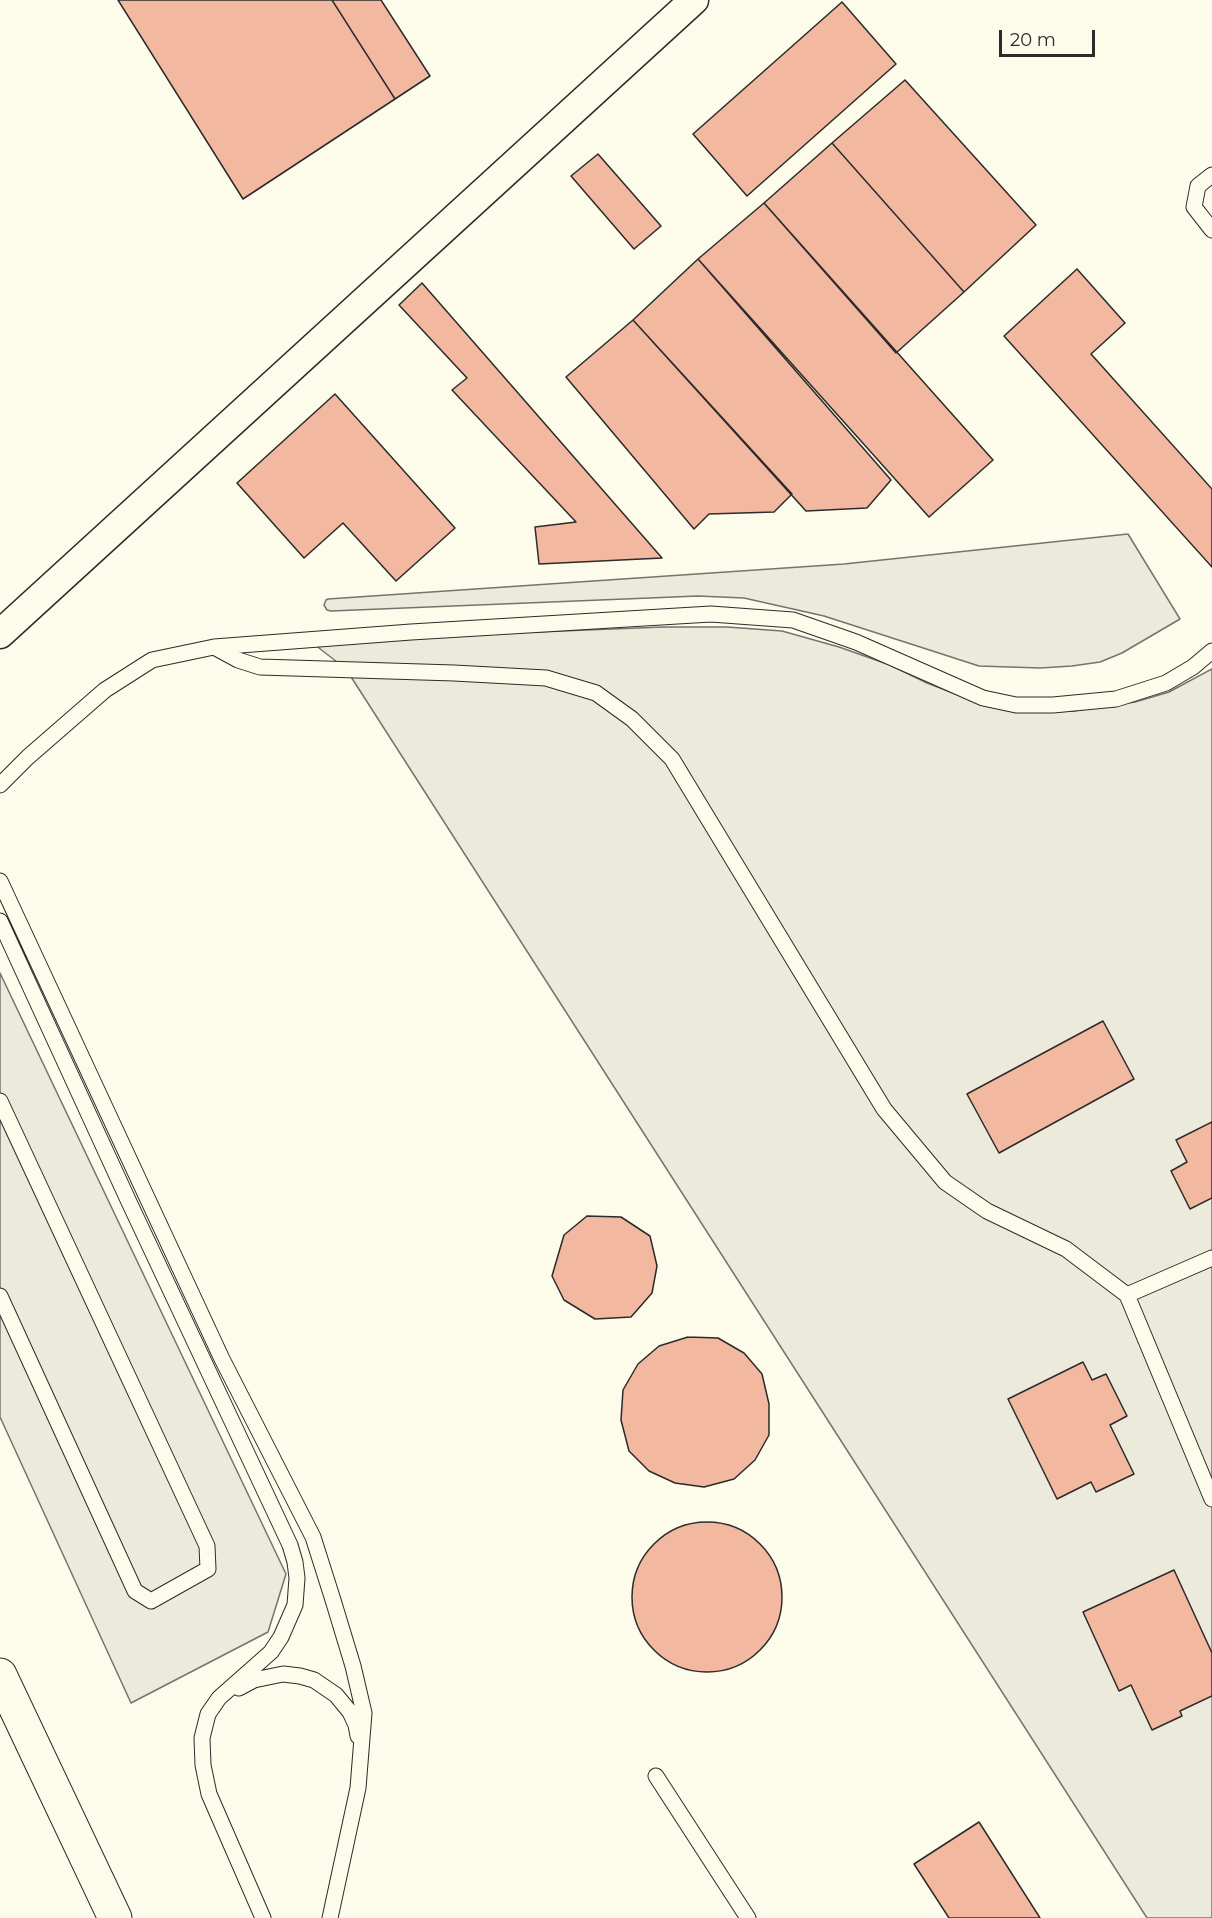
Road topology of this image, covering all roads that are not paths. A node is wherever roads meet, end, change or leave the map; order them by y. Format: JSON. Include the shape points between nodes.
{"nodes":[{"id":1,"x":694,"y":0,"type":"edge"},
{"id":2,"x":1212,"y":175,"type":"edge"},
{"id":3,"x":1212,"y":230,"type":"edge"},
{"id":4,"x":0,"y":634,"type":"edge"},
{"id":5,"x":214,"y":647,"type":"junction"},
{"id":6,"x":1212,"y":651,"type":"edge"},
{"id":7,"x":0,"y":785,"type":"edge"},
{"id":8,"x":0,"y":881,"type":"edge"},
{"id":9,"x":0,"y":921,"type":"edge"},
{"id":10,"x":0,"y":1101,"type":"edge"},
{"id":11,"x":1212,"y":1258,"type":"edge"},
{"id":12,"x":1126,"y":1295,"type":"junction"},
{"id":13,"x":0,"y":1296,"type":"edge"},
{"id":14,"x":1212,"y":1499,"type":"edge"},
{"id":15,"x":0,"y":1675,"type":"edge"},
{"id":16,"x":205,"y":1725,"type":"junction"},
{"id":17,"x":360,"y":1766,"type":"junction"},
{"id":18,"x":656,"y":1776,"type":"dead end"},
{"id":19,"x":115,"y":1918,"type":"edge"},
{"id":20,"x":263,"y":1918,"type":"edge"},
{"id":21,"x":330,"y":1918,"type":"edge"},
{"id":22,"x":748,"y":1918,"type":"edge"}],
"edges":[{"from":1,"to":4,"type":"street"},
{"from":2,"to":3,"type":"lane","via":[[1198,186],[1194,207]]},
{"from":5,"to":6,"type":"lane","via":[[711,614],[793,620],[856,642],[983,698],[1016,705],[1116,699],[1166,683]]},
{"from":5,"to":7,"type":"lane","via":[[152,660],[105,690]]},
{"from":5,"to":12,"type":"lane","via":[[260,667],[546,678],[596,693],[632,719],[672,759],[884,1109],[945,1182],[987,1211],[1065,1249]]},
{"from":8,"to":17,"type":"lane","via":[[222,1359],[313,1537],[364,1713]]},
{"from":9,"to":16,"type":"lane","via":[[295,1562],[295,1605],[281,1637],[271,1652],[219,1698]]},
{"from":10,"to":13,"type":"lane","via":[[207,1546],[208,1569],[151,1601],[135,1591]]},
{"from":11,"to":12,"type":"lane"},
{"from":12,"to":14,"type":"lane"},
{"from":15,"to":19,"type":"main road"},
{"from":16,"to":17,"type":"lane","via":[[214,1710],[238,1688],[268,1676],[300,1676],[328,1688],[350,1712],[356,1725]]},
{"from":16,"to":20,"type":"lane","via":[[203,1765],[209,1794]]},
{"from":17,"to":21,"type":"lane"},
{"from":18,"to":22,"type":"lane"}]}
